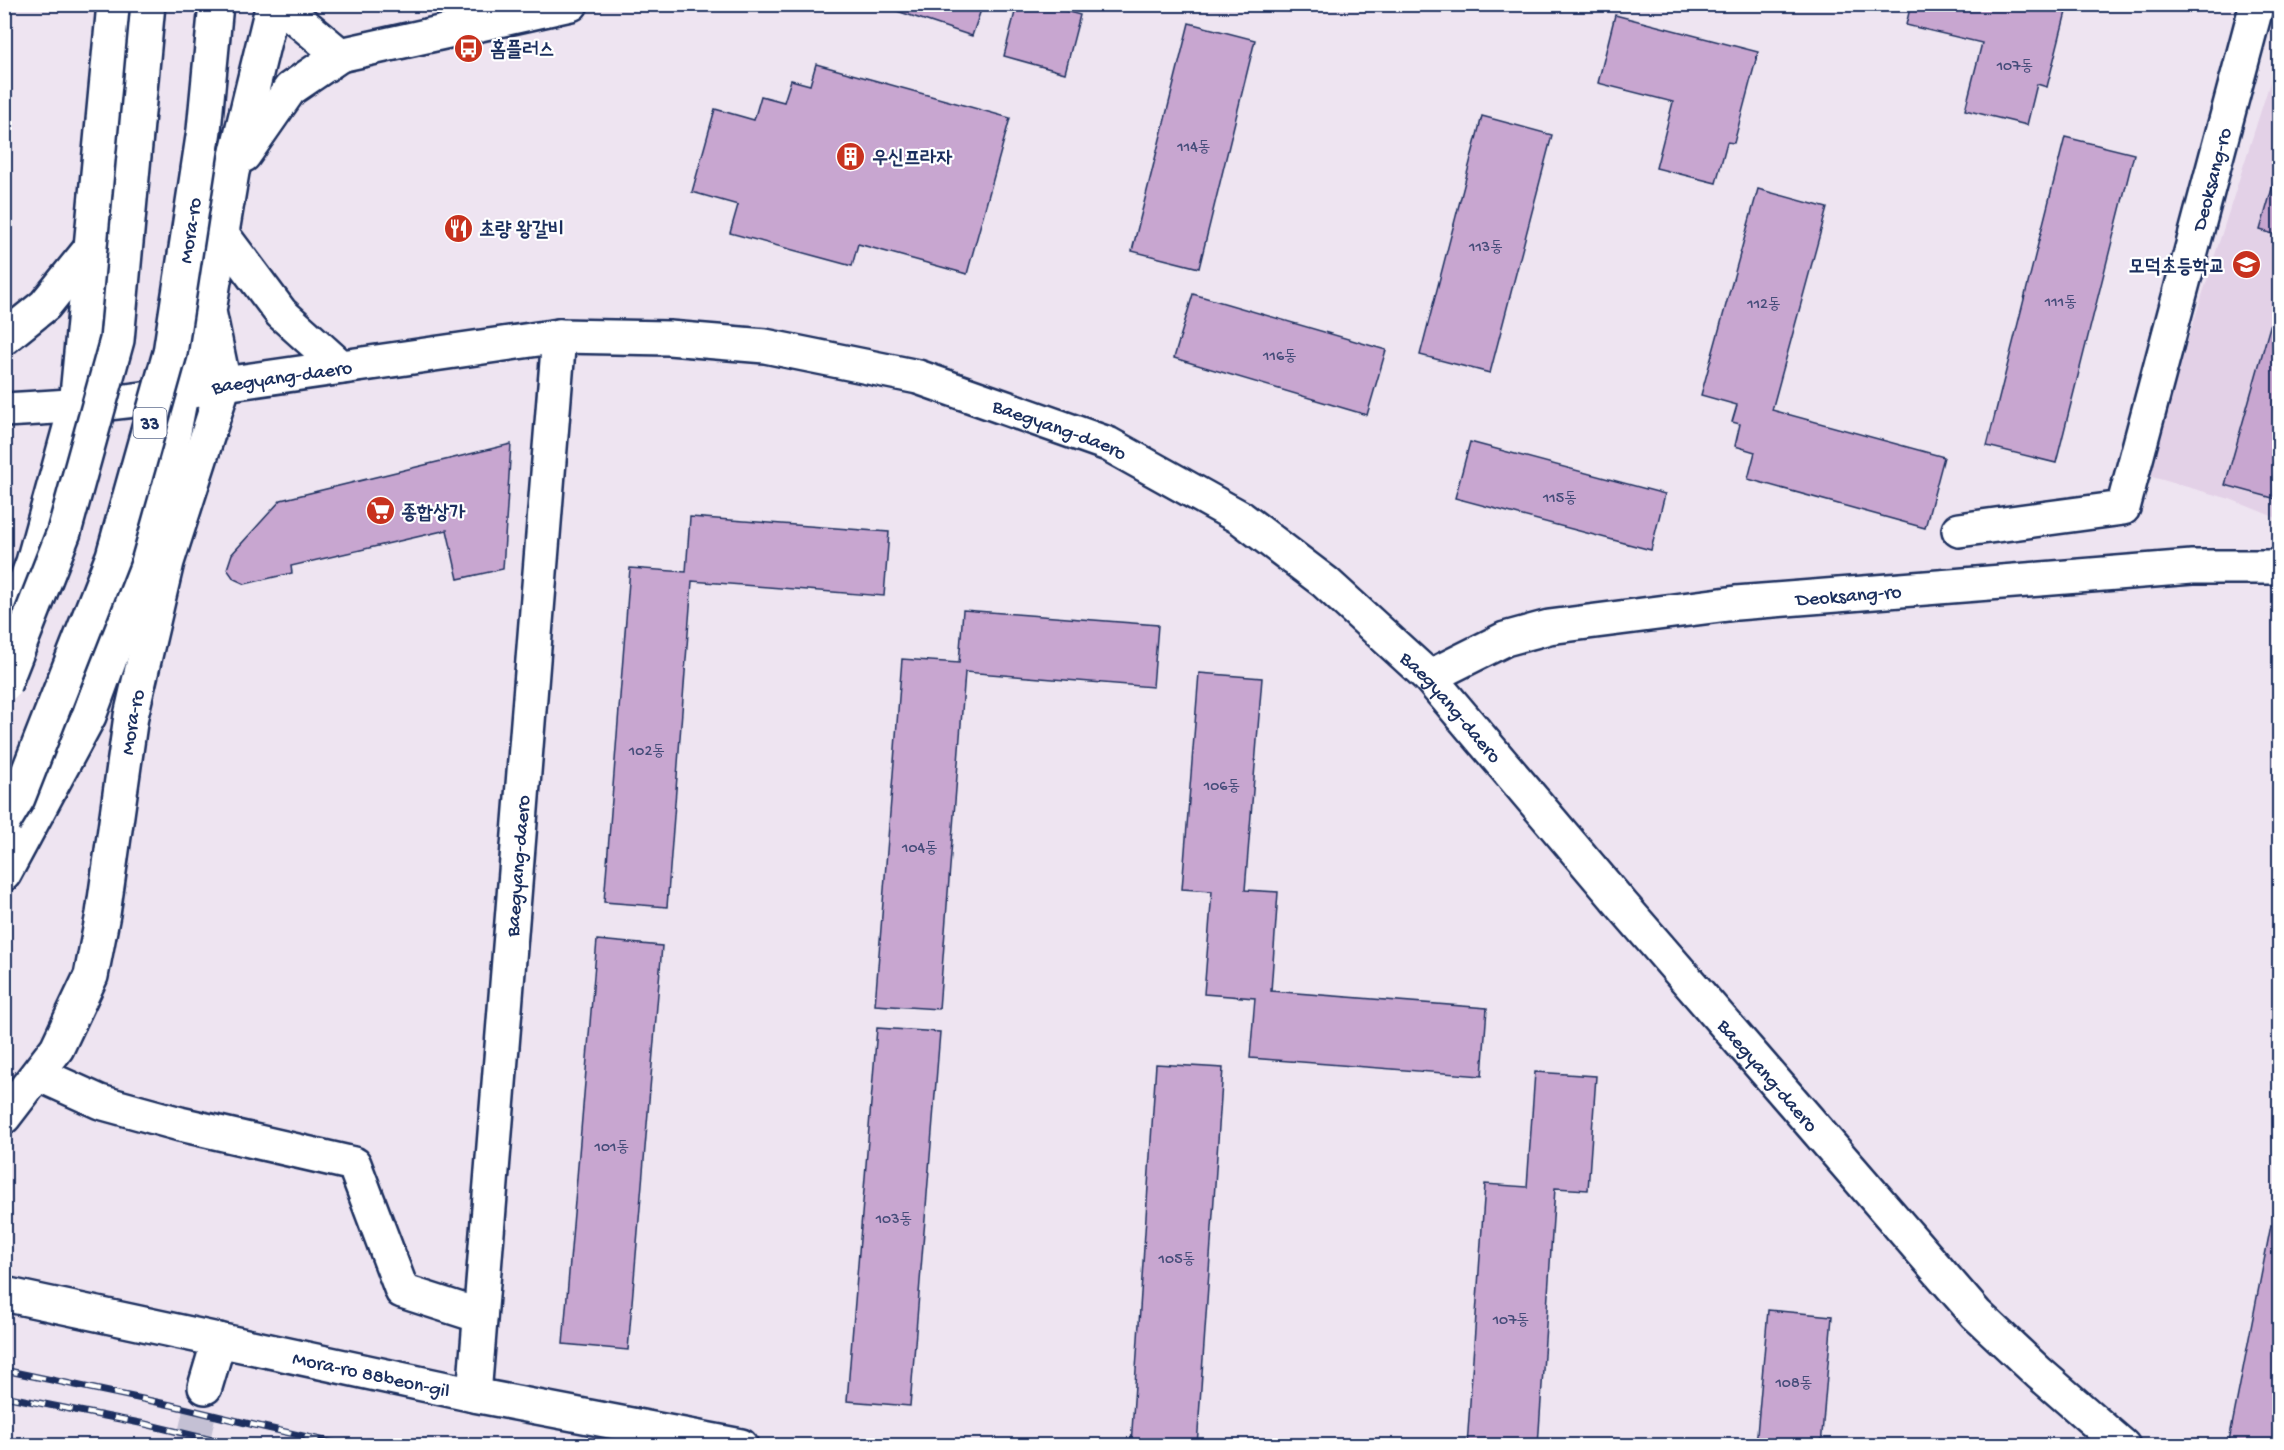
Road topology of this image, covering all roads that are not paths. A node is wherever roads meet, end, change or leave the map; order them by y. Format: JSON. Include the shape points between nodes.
{"nodes":[{"id":1,"x":114,"y":4,"type":"edge"},
{"id":2,"x":148,"y":4,"type":"edge"},
{"id":3,"x":216,"y":4,"type":"edge"},
{"id":4,"x":273,"y":4,"type":"edge"},
{"id":5,"x":279,"y":4,"type":"edge"},
{"id":6,"x":571,"y":4,"type":"edge"},
{"id":7,"x":2257,"y":4,"type":"edge"},
{"id":8,"x":340,"y":55,"type":"junction"},
{"id":9,"x":232,"y":172,"type":"junction"},
{"id":10,"x":222,"y":234,"type":"junction"},
{"id":11,"x":91,"y":248,"type":"junction"},
{"id":12,"x":209,"y":311,"type":"junction"},
{"id":13,"x":559,"y":336,"type":"junction"},
{"id":14,"x":4,"y":338,"type":"edge"},
{"id":15,"x":340,"y":367,"type":"junction"},
{"id":16,"x":224,"y":384,"type":"junction"},
{"id":17,"x":181,"y":395,"type":"junction"},
{"id":18,"x":76,"y":406,"type":"junction"},
{"id":19,"x":4,"y":410,"type":"edge"},
{"id":20,"x":1959,"y":530,"type":"dead end"},
{"id":21,"x":2280,"y":567,"type":"edge"},
{"id":22,"x":4,"y":639,"type":"edge"},
{"id":23,"x":1429,"y":677,"type":"junction"},
{"id":24,"x":4,"y":685,"type":"edge"},
{"id":25,"x":4,"y":821,"type":"edge"},
{"id":26,"x":4,"y":874,"type":"edge"},
{"id":27,"x":38,"y":1074,"type":"junction"},
{"id":28,"x":4,"y":1117,"type":"edge"},
{"id":29,"x":4,"y":1294,"type":"edge"},
{"id":30,"x":480,"y":1316,"type":"junction"},
{"id":31,"x":219,"y":1340,"type":"junction"},
{"id":32,"x":205,"y":1387,"type":"tunnel mouth"},
{"id":33,"x":474,"y":1395,"type":"junction"},
{"id":34,"x":741,"y":1446,"type":"edge"},
{"id":35,"x":2123,"y":1446,"type":"edge"}],
"edges":[{"from":1,"to":11,"type":"main road"},
{"from":2,"to":24,"type":"main road","bridge":true,"via":[[117,340],[64,532]]},
{"from":3,"to":25,"type":"main road","name":"Mora-ro","number":"33","bridge":true,"via":[[204,130],[170,353],[113,556],[18,798]]},
{"from":4,"to":9,"type":"main road","name":"Mora-ro"},
{"from":5,"to":8,"type":"main road"},
{"from":6,"to":8,"type":"main road"},
{"from":7,"to":20,"type":"main road","name":"Deoksang-ro","via":[[2124,508]]},
{"from":8,"to":9,"type":"main road","via":[[290,89]]},
{"from":9,"to":10,"type":"main road","name":"Mora-ro"},
{"from":10,"to":12,"type":"main road","name":"Mora-ro"},
{"from":10,"to":15,"type":"main road","via":[[281,313]]},
{"from":11,"to":14,"type":"main road","via":[[45,305]]},
{"from":11,"to":18,"type":"main road"},
{"from":12,"to":16,"type":"main road","name":"Mora-ro"},
{"from":12,"to":17,"type":"main road","name":"Mora-ro"},
{"from":13,"to":15,"type":"main road","name":"Baegyang-daero"},
{"from":13,"to":23,"type":"main road","name":"Baegyang-daero","via":[[669,338],[765,346],[918,377],[1108,444],[1241,518],[1325,582]]},
{"from":13,"to":30,"type":"main road","name":"Baegyang-daero"},
{"from":15,"to":16,"type":"main road","name":"Baegyang-daero"},
{"from":16,"to":17,"type":"main road","name":"Baegyang-daero"},
{"from":16,"to":27,"type":"main road","name":"Mora-ro","via":[[167,562],[131,716],[91,976],[57,1048]]},
{"from":17,"to":18,"type":"main road","name":"Baegyang-daero"},
{"from":17,"to":26,"type":"main road","name":"Mora-ro","via":[[164,483],[137,585],[89,716]]},
{"from":18,"to":19,"type":"main road","name":"Baegyang-daero"},
{"from":18,"to":22,"type":"main road","via":[[33,562]]},
{"from":21,"to":23,"type":"main road","name":"Deoksang-ro","via":[[2193,567],[1736,603],[1549,627],[1505,639]]},
{"from":23,"to":35,"type":"main road","name":"Baegyang-daero","via":[[1976,1314]]},
{"from":27,"to":28,"type":"main road","name":"Mora-ro"},
{"from":27,"to":30,"type":"main road","via":[[100,1102],[354,1164],[402,1291]]},
{"from":29,"to":31,"type":"main road","name":"Mora-ro 88beon-gil"},
{"from":30,"to":33,"type":"main road","name":"Baegyang-daero"},
{"from":31,"to":32,"type":"main road"},
{"from":31,"to":33,"type":"main road","name":"Mora-ro 88beon-gil"},
{"from":33,"to":34,"type":"main road","name":"Mora-ro 88beon-gil"}]}
